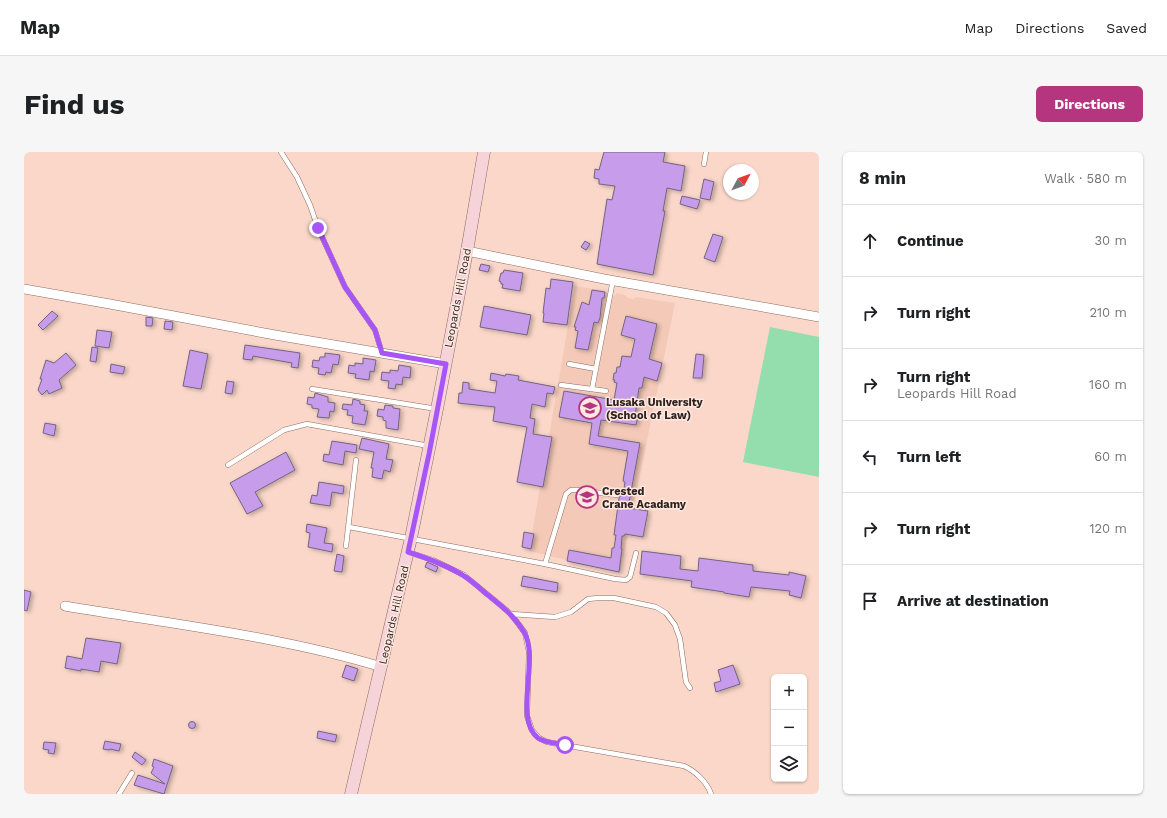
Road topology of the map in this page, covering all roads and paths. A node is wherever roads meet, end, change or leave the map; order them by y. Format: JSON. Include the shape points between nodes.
{"nodes":[{"id":1,"x":281,"y":152,"type":"edge"},
{"id":2,"x":484,"y":152,"type":"edge"},
{"id":3,"x":706,"y":152,"type":"edge"},
{"id":4,"x":704,"y":164,"type":"dead end"},
{"id":5,"x":467,"y":251,"type":"junction"},
{"id":6,"x":613,"y":280,"type":"junction"},
{"id":7,"x":24,"y":289,"type":"edge"},
{"id":8,"x":819,"y":317,"type":"edge"},
{"id":9,"x":382,"y":353,"type":"junction"},
{"id":10,"x":446,"y":364,"type":"junction"},
{"id":11,"x":569,"y":364,"type":"dead end"},
{"id":12,"x":596,"y":369,"type":"junction"},
{"id":13,"x":561,"y":385,"type":"dead end"},
{"id":14,"x":312,"y":388,"type":"dead end"},
{"id":15,"x":592,"y":390,"type":"junction"},
{"id":16,"x":606,"y":391,"type":"dead end"},
{"id":17,"x":437,"y":409,"type":"junction"},
{"id":18,"x":430,"y":446,"type":"junction"},
{"id":19,"x":356,"y":460,"type":"dead end"},
{"id":20,"x":228,"y":465,"type":"dead end"},
{"id":21,"x":617,"y":495,"type":"dead end"},
{"id":22,"x":349,"y":527,"type":"junction"},
{"id":23,"x":412,"y":538,"type":"junction"},
{"id":24,"x":346,"y":546,"type":"dead end"},
{"id":25,"x":408,"y":552,"type":"junction"},
{"id":26,"x":636,"y":553,"type":"dead end"},
{"id":27,"x":545,"y":564,"type":"junction"},
{"id":28,"x":65,"y":606,"type":"dead end"},
{"id":29,"x":511,"y":614,"type":"junction"},
{"id":30,"x":382,"y":667,"type":"junction"},
{"id":31,"x":690,"y":688,"type":"dead end"},
{"id":32,"x":132,"y":773,"type":"dead end"},
{"id":33,"x":119,"y":794,"type":"edge"},
{"id":34,"x":351,"y":794,"type":"edge"},
{"id":35,"x":711,"y":794,"type":"edge"}],
"edges":[{"from":1,"to":9,"type":"lane","via":[[297,177],[345,287],[375,330]]},
{"from":2,"to":5,"type":"main road","name":"Leopards Hill Road"},
{"from":3,"to":4,"type":"lane"},
{"from":5,"to":6,"type":"street"},
{"from":5,"to":10,"type":"main road","name":"Leopards Hill Road"},
{"from":6,"to":8,"type":"street"},
{"from":6,"to":12,"type":"lane"},
{"from":7,"to":9,"type":"street"},
{"from":9,"to":10,"type":"street"},
{"from":10,"to":17,"type":"main road","name":"Leopards Hill Road"},
{"from":11,"to":12,"type":"lane"},
{"from":12,"to":15,"type":"lane"},
{"from":13,"to":15,"type":"lane"},
{"from":14,"to":17,"type":"lane"},
{"from":15,"to":16,"type":"lane"},
{"from":17,"to":18,"type":"main road","name":"Leopards Hill Road"},
{"from":18,"to":20,"type":"lane","via":[[307,424],[284,430]]},
{"from":18,"to":23,"type":"main road","name":"Leopards Hill Road"},
{"from":19,"to":22,"type":"lane"},
{"from":21,"to":27,"type":"lane","via":[[570,490],[566,494]]},
{"from":22,"to":23,"type":"lane"},
{"from":22,"to":24,"type":"lane"},
{"from":23,"to":25,"type":"main road","name":"Leopards Hill Road"},
{"from":23,"to":27,"type":"lane"},
{"from":25,"to":29,"type":"lane","via":[[433,560],[464,576]]},
{"from":25,"to":30,"type":"main road","name":"Leopards Hill Road"},
{"from":26,"to":27,"type":"lane","via":[[630,577],[626,580],[615,580]]},
{"from":28,"to":30,"type":"street","via":[[298,646]]},
{"from":29,"to":31,"type":"lane","via":[[555,617],[571,612],[588,599],[598,598],[614,598],[656,607],[666,613],[675,625],[680,639],[686,682]]},
{"from":29,"to":35,"type":"lane","via":[[527,640],[527,716],[538,738],[547,742],[684,766],[697,775]]},
{"from":30,"to":34,"type":"main road","name":"Leopards Hill Road"},
{"from":32,"to":33,"type":"lane"}]}
